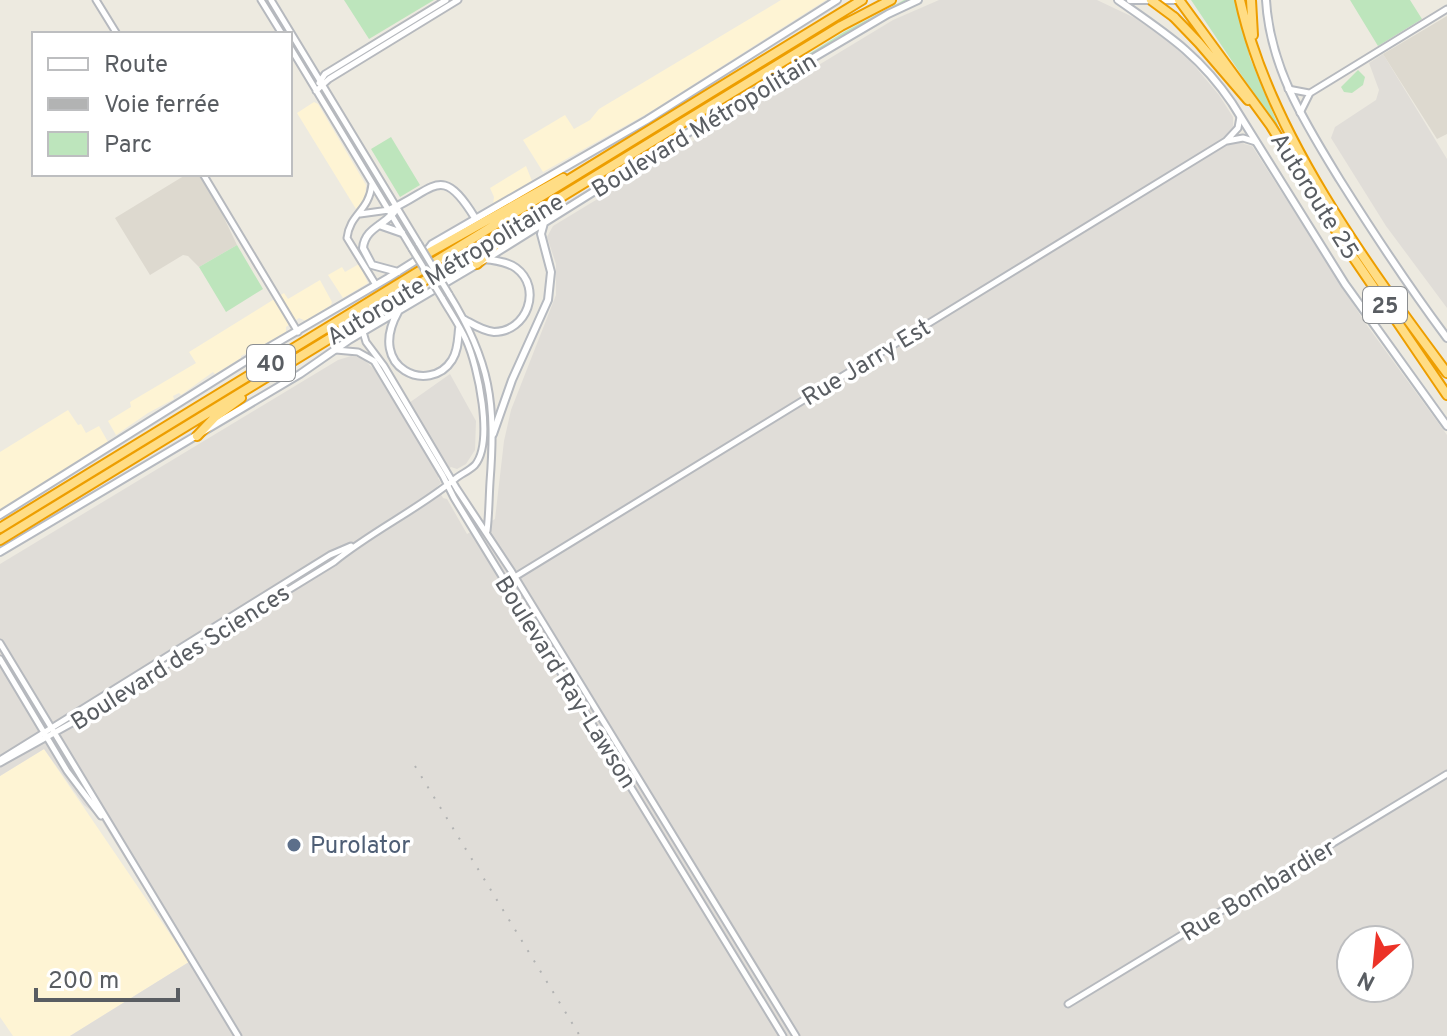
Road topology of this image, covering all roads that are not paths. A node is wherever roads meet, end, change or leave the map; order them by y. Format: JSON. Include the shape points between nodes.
{"nodes":[{"id":1,"x":96,"y":0,"type":"edge"},
{"id":2,"x":261,"y":0,"type":"edge"},
{"id":3,"x":271,"y":0,"type":"edge"},
{"id":4,"x":446,"y":0,"type":"edge"},
{"id":5,"x":458,"y":0,"type":"edge"},
{"id":6,"x":837,"y":0,"type":"edge"},
{"id":7,"x":862,"y":0,"type":"edge"},
{"id":8,"x":918,"y":0,"type":"edge"},
{"id":9,"x":1118,"y":0,"type":"edge"},
{"id":10,"x":1130,"y":0,"type":"edge"},
{"id":11,"x":1151,"y":0,"type":"edge"},
{"id":12,"x":1240,"y":0,"type":"edge"},
{"id":13,"x":1251,"y":0,"type":"edge"},
{"id":14,"x":1266,"y":0,"type":"edge"},
{"id":15,"x":885,"y":2,"type":"edge"},
{"id":16,"x":1182,"y":2,"type":"edge"},
{"id":17,"x":1447,"y":9,"type":"edge"},
{"id":18,"x":116,"y":32,"type":"edge"},
{"id":19,"x":281,"y":32,"type":"edge"},
{"id":20,"x":291,"y":32,"type":"edge"},
{"id":21,"x":292,"y":34,"type":"edge"},
{"id":22,"x":1253,"y":45,"type":"junction"},
{"id":23,"x":292,"y":50,"type":"edge"},
{"id":24,"x":321,"y":82,"type":"junction"},
{"id":25,"x":1288,"y":89,"type":"junction"},
{"id":26,"x":316,"y":91,"type":"junction"},
{"id":27,"x":1310,"y":93,"type":"junction"},
{"id":28,"x":1300,"y":113,"type":"junction"},
{"id":29,"x":1241,"y":116,"type":"junction"},
{"id":30,"x":1278,"y":136,"type":"junction"},
{"id":31,"x":1226,"y":141,"type":"junction"},
{"id":32,"x":1256,"y":142,"type":"junction"},
{"id":33,"x":600,"y":160,"type":"junction"},
{"id":34,"x":204,"y":176,"type":"edge"},
{"id":35,"x":372,"y":183,"type":"junction"},
{"id":36,"x":393,"y":211,"type":"junction"},
{"id":37,"x":359,"y":215,"type":"junction"},
{"id":38,"x":475,"y":218,"type":"junction"},
{"id":39,"x":523,"y":221,"type":"junction"},
{"id":40,"x":545,"y":221,"type":"junction"},
{"id":41,"x":379,"y":225,"type":"junction"},
{"id":42,"x":402,"y":233,"type":"junction"},
{"id":43,"x":423,"y":256,"type":"junction"},
{"id":44,"x":486,"y":259,"type":"junction"},
{"id":45,"x":477,"y":264,"type":"junction"},
{"id":46,"x":398,"y":272,"type":"junction"},
{"id":47,"x":376,"y":285,"type":"junction"},
{"id":48,"x":398,"y":312,"type":"junction"},
{"id":49,"x":465,"y":320,"type":"junction"},
{"id":50,"x":459,"y":329,"type":"junction"},
{"id":51,"x":299,"y":332,"type":"junction"},
{"id":52,"x":363,"y":332,"type":"junction"},
{"id":53,"x":1447,"y":338,"type":"edge"},
{"id":54,"x":336,"y":350,"type":"junction"},
{"id":55,"x":1447,"y":373,"type":"edge"},
{"id":56,"x":267,"y":377,"type":"junction"},
{"id":57,"x":1447,"y":395,"type":"edge"},
{"id":58,"x":1447,"y":426,"type":"edge"},
{"id":59,"x":493,"y":434,"type":"junction"},
{"id":60,"x":197,"y":436,"type":"junction"},
{"id":61,"x":450,"y":483,"type":"junction"},
{"id":62,"x":0,"y":515,"type":"edge"},
{"id":63,"x":0,"y":528,"type":"edge"},
{"id":64,"x":487,"y":532,"type":"junction"},
{"id":65,"x":0,"y":540,"type":"edge"},
{"id":66,"x":356,"y":545,"type":"junction"},
{"id":67,"x":0,"y":552,"type":"edge"},
{"id":68,"x":515,"y":577,"type":"junction"},
{"id":69,"x":505,"y":583,"type":"junction"},
{"id":70,"x":0,"y":643,"type":"edge"},
{"id":71,"x":557,"y":646,"type":"junction"},
{"id":72,"x":547,"y":651,"type":"junction"},
{"id":73,"x":0,"y":659,"type":"edge"},
{"id":74,"x":52,"y":726,"type":"junction"},
{"id":75,"x":44,"y":730,"type":"junction"},
{"id":76,"x":55,"y":733,"type":"junction"},
{"id":77,"x":48,"y":737,"type":"junction"},
{"id":78,"x":0,"y":761,"type":"edge"},
{"id":79,"x":1447,"y":774,"type":"edge"},
{"id":80,"x":111,"y":829,"type":"junction"},
{"id":81,"x":1068,"y":1004,"type":"dead end"},
{"id":82,"x":238,"y":1036,"type":"edge"},
{"id":83,"x":783,"y":1036,"type":"edge"},
{"id":84,"x":796,"y":1036,"type":"edge"}],
"edges":[{"from":1,"to":18,"type":"street"},
{"from":2,"to":19,"type":"street"},
{"from":3,"to":20,"type":"street"},
{"from":4,"to":24,"type":"street","via":[[325,74]]},
{"from":5,"to":24,"type":"street"},
{"from":6,"to":38,"type":"main road","name":"Boulevard Métropolitain","via":[[647,120]]},
{"from":7,"to":33,"type":"highway","name":"Autoroute Métropolitaine","number":"40"},
{"from":8,"to":40,"type":"main road","name":"Boulevard Métropolitain","via":[[726,109]]},
{"from":9,"to":29,"type":"main road","via":[[1188,50]]},
{"from":10,"to":16,"type":"main road"},
{"from":11,"to":30,"type":"highway","bridge":true,"via":[[1203,47]]},
{"from":12,"to":22,"type":"highway","name":"Autoroute 25","number":"25"},
{"from":13,"to":22,"type":"highway"},
{"from":14,"to":25,"type":"main road","via":[[1273,45]]},
{"from":15,"to":39,"type":"highway","name":"Autoroute Métropolitaine","number":"40"},
{"from":16,"to":30,"type":"highway","name":"Autoroute 25","number":"25"},
{"from":17,"to":27,"type":"street"},
{"from":21,"to":24,"type":"street"},
{"from":22,"to":55,"type":"highway","name":"Autoroute 25","number":"25","via":[[1294,141]]},
{"from":23,"to":26,"type":"street"},
{"from":24,"to":26,"type":"street"},
{"from":24,"to":36,"type":"street"},
{"from":25,"to":27,"type":"street"},
{"from":25,"to":28,"type":"main road"},
{"from":26,"to":35,"type":"street"},
{"from":27,"to":28,"type":"street"},
{"from":28,"to":53,"type":"main road","via":[[1384,249]]},
{"from":29,"to":31,"type":"street","name":"Rue Jarry Est"},
{"from":29,"to":32,"type":"main road"},
{"from":30,"to":57,"type":"highway","name":"Autoroute 25","number":"25"},
{"from":31,"to":32,"type":"street"},
{"from":31,"to":68,"type":"street","name":"Rue Jarry Est"},
{"from":32,"to":58,"type":"main road","via":[[1345,284]]},
{"from":33,"to":43,"type":"highway"},
{"from":33,"to":63,"type":"highway","name":"Autoroute Métropolitaine","number":"40"},
{"from":34,"to":51,"type":"street"},
{"from":35,"to":36,"type":"street"},
{"from":35,"to":37,"type":"street"},
{"from":36,"to":37,"type":"street"},
{"from":36,"to":38,"type":"main road","via":[[432,186],[444,185],[458,192]]},
{"from":36,"to":41,"type":"main road"},
{"from":36,"to":42,"type":"street","name":"Boulevard des Sciences"},
{"from":36,"to":49,"type":"street","bridge":true},
{"from":37,"to":47,"type":"street","via":[[347,238]]},
{"from":38,"to":43,"type":"main road","name":"Boulevard Métropolitain","via":[[432,244]]},
{"from":39,"to":45,"type":"highway"},
{"from":39,"to":56,"type":"highway","name":"Autoroute Métropolitaine","number":"40"},
{"from":40,"to":44,"type":"main road","name":"Boulevard Métropolitain"},
{"from":40,"to":59,"type":"main road","via":[[541,234],[551,272],[548,300]]},
{"from":41,"to":42,"type":"main road"},
{"from":41,"to":46,"type":"main road","via":[[365,238],[364,252],[376,267]]},
{"from":42,"to":50,"type":"street","name":"Boulevard des Sciences","bridge":true},
{"from":43,"to":46,"type":"main road","name":"Boulevard Métropolitain"},
{"from":44,"to":45,"type":"main road","name":"Boulevard Métropolitain"},
{"from":44,"to":49,"type":"main road","via":[[510,265],[524,276],[530,290],[528,309],[503,331]]},
{"from":45,"to":48,"type":"main road","name":"Boulevard Métropolitain"},
{"from":46,"to":47,"type":"main road","name":"Boulevard Métropolitain"},
{"from":47,"to":51,"type":"main road","name":"Boulevard Métropolitain"},
{"from":48,"to":50,"type":"main road","via":[[389,331],[389,350],[397,364],[413,374],[433,374],[447,366]]},
{"from":48,"to":52,"type":"main road","name":"Boulevard Métropolitain"},
{"from":49,"to":59,"type":"street","via":[[486,374]]},
{"from":50,"to":61,"type":"street","name":"Boulevard des Sciences","via":[[477,376],[483,435],[478,461]]},
{"from":51,"to":62,"type":"main road","name":"Boulevard Métropolitain"},
{"from":52,"to":54,"type":"main road","name":"Boulevard Métropolitain"},
{"from":52,"to":61,"type":"street","name":"Boulevard Ray-Lawson"},
{"from":54,"to":60,"type":"main road","name":"Boulevard Métropolitain"},
{"from":54,"to":61,"type":"street","name":"Boulevard Ray-Lawson","via":[[358,352],[376,364]]},
{"from":56,"to":60,"type":"highway"},
{"from":56,"to":65,"type":"highway","name":"Autoroute Métropolitaine","number":"40"},
{"from":59,"to":64,"type":"street"},
{"from":60,"to":67,"type":"main road","name":"Boulevard Métropolitain"},
{"from":61,"to":64,"type":"street","name":"Boulevard Ray-Lawson"},
{"from":61,"to":66,"type":"street","name":"Boulevard des Sciences"},
{"from":61,"to":69,"type":"street","name":"Boulevard Ray-Lawson"},
{"from":64,"to":68,"type":"street","name":"Boulevard Ray-Lawson"},
{"from":66,"to":74,"type":"street","name":"Boulevard des Sciences","via":[[330,555]]},
{"from":66,"to":76,"type":"street","name":"Boulevard des Sciences"},
{"from":68,"to":69,"type":"street","name":"Rue Jarry Est"},
{"from":68,"to":71,"type":"street","name":"Boulevard Ray-Lawson"},
{"from":69,"to":72,"type":"street","name":"Boulevard Ray-Lawson"},
{"from":70,"to":74,"type":"street"},
{"from":71,"to":72,"type":"street"},
{"from":71,"to":84,"type":"street","name":"Boulevard Ray-Lawson"},
{"from":72,"to":83,"type":"street","name":"Boulevard Ray-Lawson"},
{"from":73,"to":75,"type":"street"},
{"from":74,"to":75,"type":"street","name":"Boulevard des Sciences"},
{"from":74,"to":76,"type":"street"},
{"from":75,"to":77,"type":"street"},
{"from":75,"to":78,"type":"street","name":"Boulevard des Sciences"},
{"from":76,"to":77,"type":"street","name":"Boulevard des Sciences"},
{"from":76,"to":80,"type":"street"},
{"from":77,"to":78,"type":"street","name":"Boulevard des Sciences"},
{"from":77,"to":80,"type":"street"},
{"from":79,"to":81,"type":"street","name":"Rue Bombardier"},
{"from":80,"to":82,"type":"street"}]}
